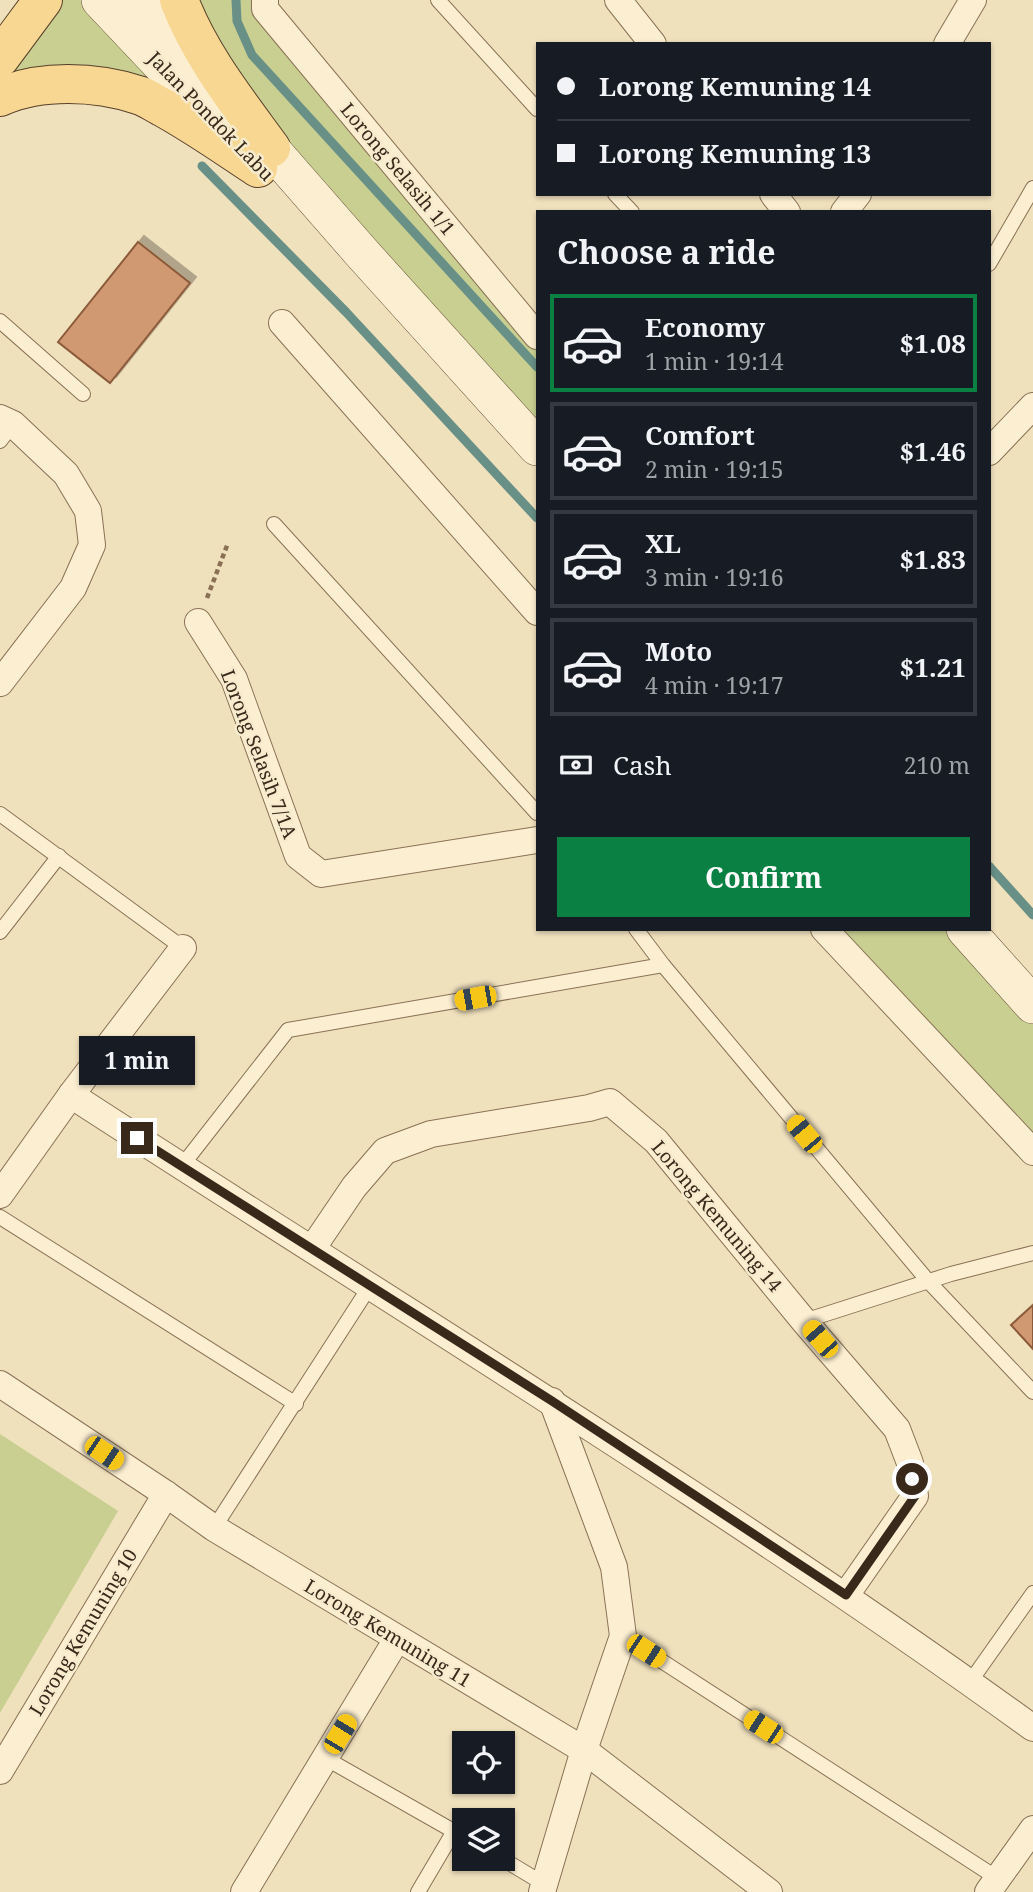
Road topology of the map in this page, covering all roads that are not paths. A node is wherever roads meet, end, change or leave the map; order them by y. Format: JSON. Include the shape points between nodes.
{"nodes":[{"id":1,"x":43,"y":0,"type":"edge"},
{"id":2,"x":100,"y":0,"type":"edge"},
{"id":3,"x":141,"y":0,"type":"edge"},
{"id":4,"x":179,"y":0,"type":"edge"},
{"id":5,"x":265,"y":0,"type":"edge"},
{"id":6,"x":438,"y":0,"type":"edge"},
{"id":7,"x":618,"y":0,"type":"edge"},
{"id":8,"x":973,"y":0,"type":"edge"},
{"id":9,"x":651,"y":42,"type":"edge"},
{"id":10,"x":948,"y":42,"type":"edge"},
{"id":11,"x":0,"y":58,"type":"edge"},
{"id":12,"x":0,"y":97,"type":"edge"},
{"id":13,"x":536,"y":108,"type":"edge"},
{"id":14,"x":264,"y":158,"type":"junction"},
{"id":15,"x":1033,"y":188,"type":"edge"},
{"id":16,"x":617,"y":196,"type":"edge"},
{"id":17,"x":775,"y":196,"type":"edge"},
{"id":18,"x":856,"y":196,"type":"edge"},
{"id":19,"x":630,"y":210,"type":"edge"},
{"id":20,"x":785,"y":210,"type":"edge"},
{"id":21,"x":846,"y":210,"type":"edge"},
{"id":22,"x":991,"y":261,"type":"edge"},
{"id":23,"x":0,"y":321,"type":"edge"},
{"id":24,"x":282,"y":323,"type":"dead end"},
{"id":25,"x":536,"y":335,"type":"edge"},
{"id":26,"x":83,"y":394,"type":"dead end"},
{"id":27,"x":1033,"y":406,"type":"edge"},
{"id":28,"x":4,"y":428,"type":"edge"},
{"id":29,"x":536,"y":446,"type":"edge"},
{"id":30,"x":991,"y":450,"type":"edge"},
{"id":31,"x":274,"y":524,"type":"dead end"},
{"id":32,"x":536,"y":611,"type":"edge"},
{"id":33,"x":198,"y":622,"type":"road end"},
{"id":34,"x":0,"y":683,"type":"edge"},
{"id":35,"x":536,"y":812,"type":"edge"},
{"id":36,"x":0,"y":814,"type":"edge"},
{"id":37,"x":536,"y":841,"type":"edge"},
{"id":38,"x":59,"y":856,"type":"junction"},
{"id":39,"x":638,"y":931,"type":"edge"},
{"id":40,"x":826,"y":931,"type":"edge"},
{"id":41,"x":966,"y":931,"type":"edge"},
{"id":42,"x":0,"y":932,"type":"edge"},
{"id":43,"x":183,"y":948,"type":"joint"},
{"id":44,"x":663,"y":965,"type":"junction"},
{"id":45,"x":1033,"y":1005,"type":"edge"},
{"id":46,"x":71,"y":1095,"type":"junction"},
{"id":47,"x":1033,"y":1152,"type":"edge"},
{"id":48,"x":181,"y":1167,"type":"junction"},
{"id":49,"x":0,"y":1195,"type":"edge"},
{"id":50,"x":0,"y":1216,"type":"edge"},
{"id":51,"x":312,"y":1249,"type":"junction"},
{"id":52,"x":1033,"y":1253,"type":"edge"},
{"id":53,"x":928,"y":1282,"type":"junction"},
{"id":54,"x":370,"y":1286,"type":"junction"},
{"id":55,"x":804,"y":1321,"type":"junction"},
{"id":56,"x":0,"y":1384,"type":"edge"},
{"id":57,"x":1033,"y":1392,"type":"edge"},
{"id":58,"x":552,"y":1401,"type":"junction"},
{"id":59,"x":296,"y":1404,"type":"junction"},
{"id":60,"x":166,"y":1494,"type":"junction"},
{"id":61,"x":214,"y":1528,"type":"junction"},
{"id":62,"x":1033,"y":1593,"type":"edge"},
{"id":63,"x":846,"y":1595,"type":"junction"},
{"id":64,"x":623,"y":1636,"type":"junction"},
{"id":65,"x":397,"y":1639,"type":"junction"},
{"id":66,"x":970,"y":1682,"type":"junction"},
{"id":67,"x":1033,"y":1728,"type":"edge"},
{"id":68,"x":584,"y":1750,"type":"junction"},
{"id":69,"x":325,"y":1758,"type":"junction"},
{"id":70,"x":0,"y":1771,"type":"edge"},
{"id":71,"x":1033,"y":1829,"type":"edge"},
{"id":72,"x":452,"y":1830,"type":"edge"},
{"id":73,"x":452,"y":1844,"type":"edge"},
{"id":74,"x":515,"y":1868,"type":"edge"},
{"id":75,"x":992,"y":1885,"type":"edge"},
{"id":76,"x":542,"y":1888,"type":"edge"},
{"id":77,"x":244,"y":1892,"type":"edge"},
{"id":78,"x":418,"y":1892,"type":"edge"},
{"id":79,"x":769,"y":1892,"type":"edge"}],
"edges":[{"from":1,"to":11,"type":"main road"},
{"from":2,"to":14,"type":"main road","name":"Jalan Pondok Labu"},
{"from":3,"to":14,"type":"main road","name":"Jalan Pondok Labu"},
{"from":4,"to":14,"type":"main road"},
{"from":5,"to":25,"type":"street","name":"Lorong Selasih 1/1","via":[[265,9]]},
{"from":6,"to":13,"type":"lane"},
{"from":7,"to":9,"type":"street"},
{"from":8,"to":10,"type":"street"},
{"from":12,"to":14,"type":"main road","via":[[38,86],[71,85],[139,95]]},
{"from":14,"to":29,"type":"main road","name":"Jalan Pondok Labu","via":[[361,252]]},
{"from":15,"to":22,"type":"lane"},
{"from":16,"to":19,"type":"lane"},
{"from":17,"to":20,"type":"street"},
{"from":18,"to":21,"type":"street"},
{"from":23,"to":26,"type":"lane"},
{"from":24,"to":32,"type":"street"},
{"from":27,"to":30,"type":"street"},
{"from":28,"to":34,"type":"street","via":[[66,474],[88,511],[92,545],[73,588]]},
{"from":31,"to":35,"type":"lane"},
{"from":33,"to":37,"type":"street","name":"Lorong Selasih 7/1A","via":[[234,679],[298,856],[321,874]]},
{"from":36,"to":38,"type":"lane"},
{"from":38,"to":42,"type":"lane"},
{"from":38,"to":43,"type":"lane"},
{"from":39,"to":44,"type":"lane"},
{"from":40,"to":47,"type":"street"},
{"from":41,"to":45,"type":"main road"},
{"from":43,"to":46,"type":"street"},
{"from":44,"to":48,"type":"lane","via":[[288,1030]]},
{"from":44,"to":53,"type":"lane"},
{"from":46,"to":48,"type":"street"},
{"from":46,"to":49,"type":"street"},
{"from":48,"to":51,"type":"street"},
{"from":50,"to":59,"type":"lane"},
{"from":51,"to":54,"type":"street"},
{"from":51,"to":55,"type":"street","name":"Lorong Kemuning 14","via":[[385,1151],[431,1134],[610,1102],[656,1141]]},
{"from":52,"to":53,"type":"lane"},
{"from":53,"to":55,"type":"lane"},
{"from":53,"to":57,"type":"lane"},
{"from":54,"to":58,"type":"street"},
{"from":54,"to":59,"type":"lane"},
{"from":55,"to":63,"type":"street","name":"Lorong Kemuning 14","via":[[897,1429],[910,1463],[915,1496]]},
{"from":56,"to":60,"type":"street","name":"Lorong Kemuning 11"},
{"from":58,"to":63,"type":"street"},
{"from":58,"to":64,"type":"street","via":[[614,1567]]},
{"from":59,"to":61,"type":"lane"},
{"from":60,"to":61,"type":"street","name":"Lorong Kemuning 11"},
{"from":60,"to":70,"type":"street","name":"Lorong Kemuning 10"},
{"from":61,"to":65,"type":"street","name":"Lorong Kemuning 11"},
{"from":62,"to":66,"type":"lane"},
{"from":63,"to":66,"type":"street"},
{"from":64,"to":68,"type":"street"},
{"from":64,"to":75,"type":"lane"},
{"from":65,"to":68,"type":"street","name":"Lorong Kemuning 11"},
{"from":65,"to":69,"type":"street"},
{"from":66,"to":67,"type":"street"},
{"from":68,"to":76,"type":"street"},
{"from":68,"to":79,"type":"street","name":"Lorong Kemuning 11"},
{"from":69,"to":72,"type":"lane"},
{"from":69,"to":77,"type":"street"},
{"from":71,"to":75,"type":"street"},
{"from":73,"to":78,"type":"lane"},
{"from":74,"to":76,"type":"lane"}]}
